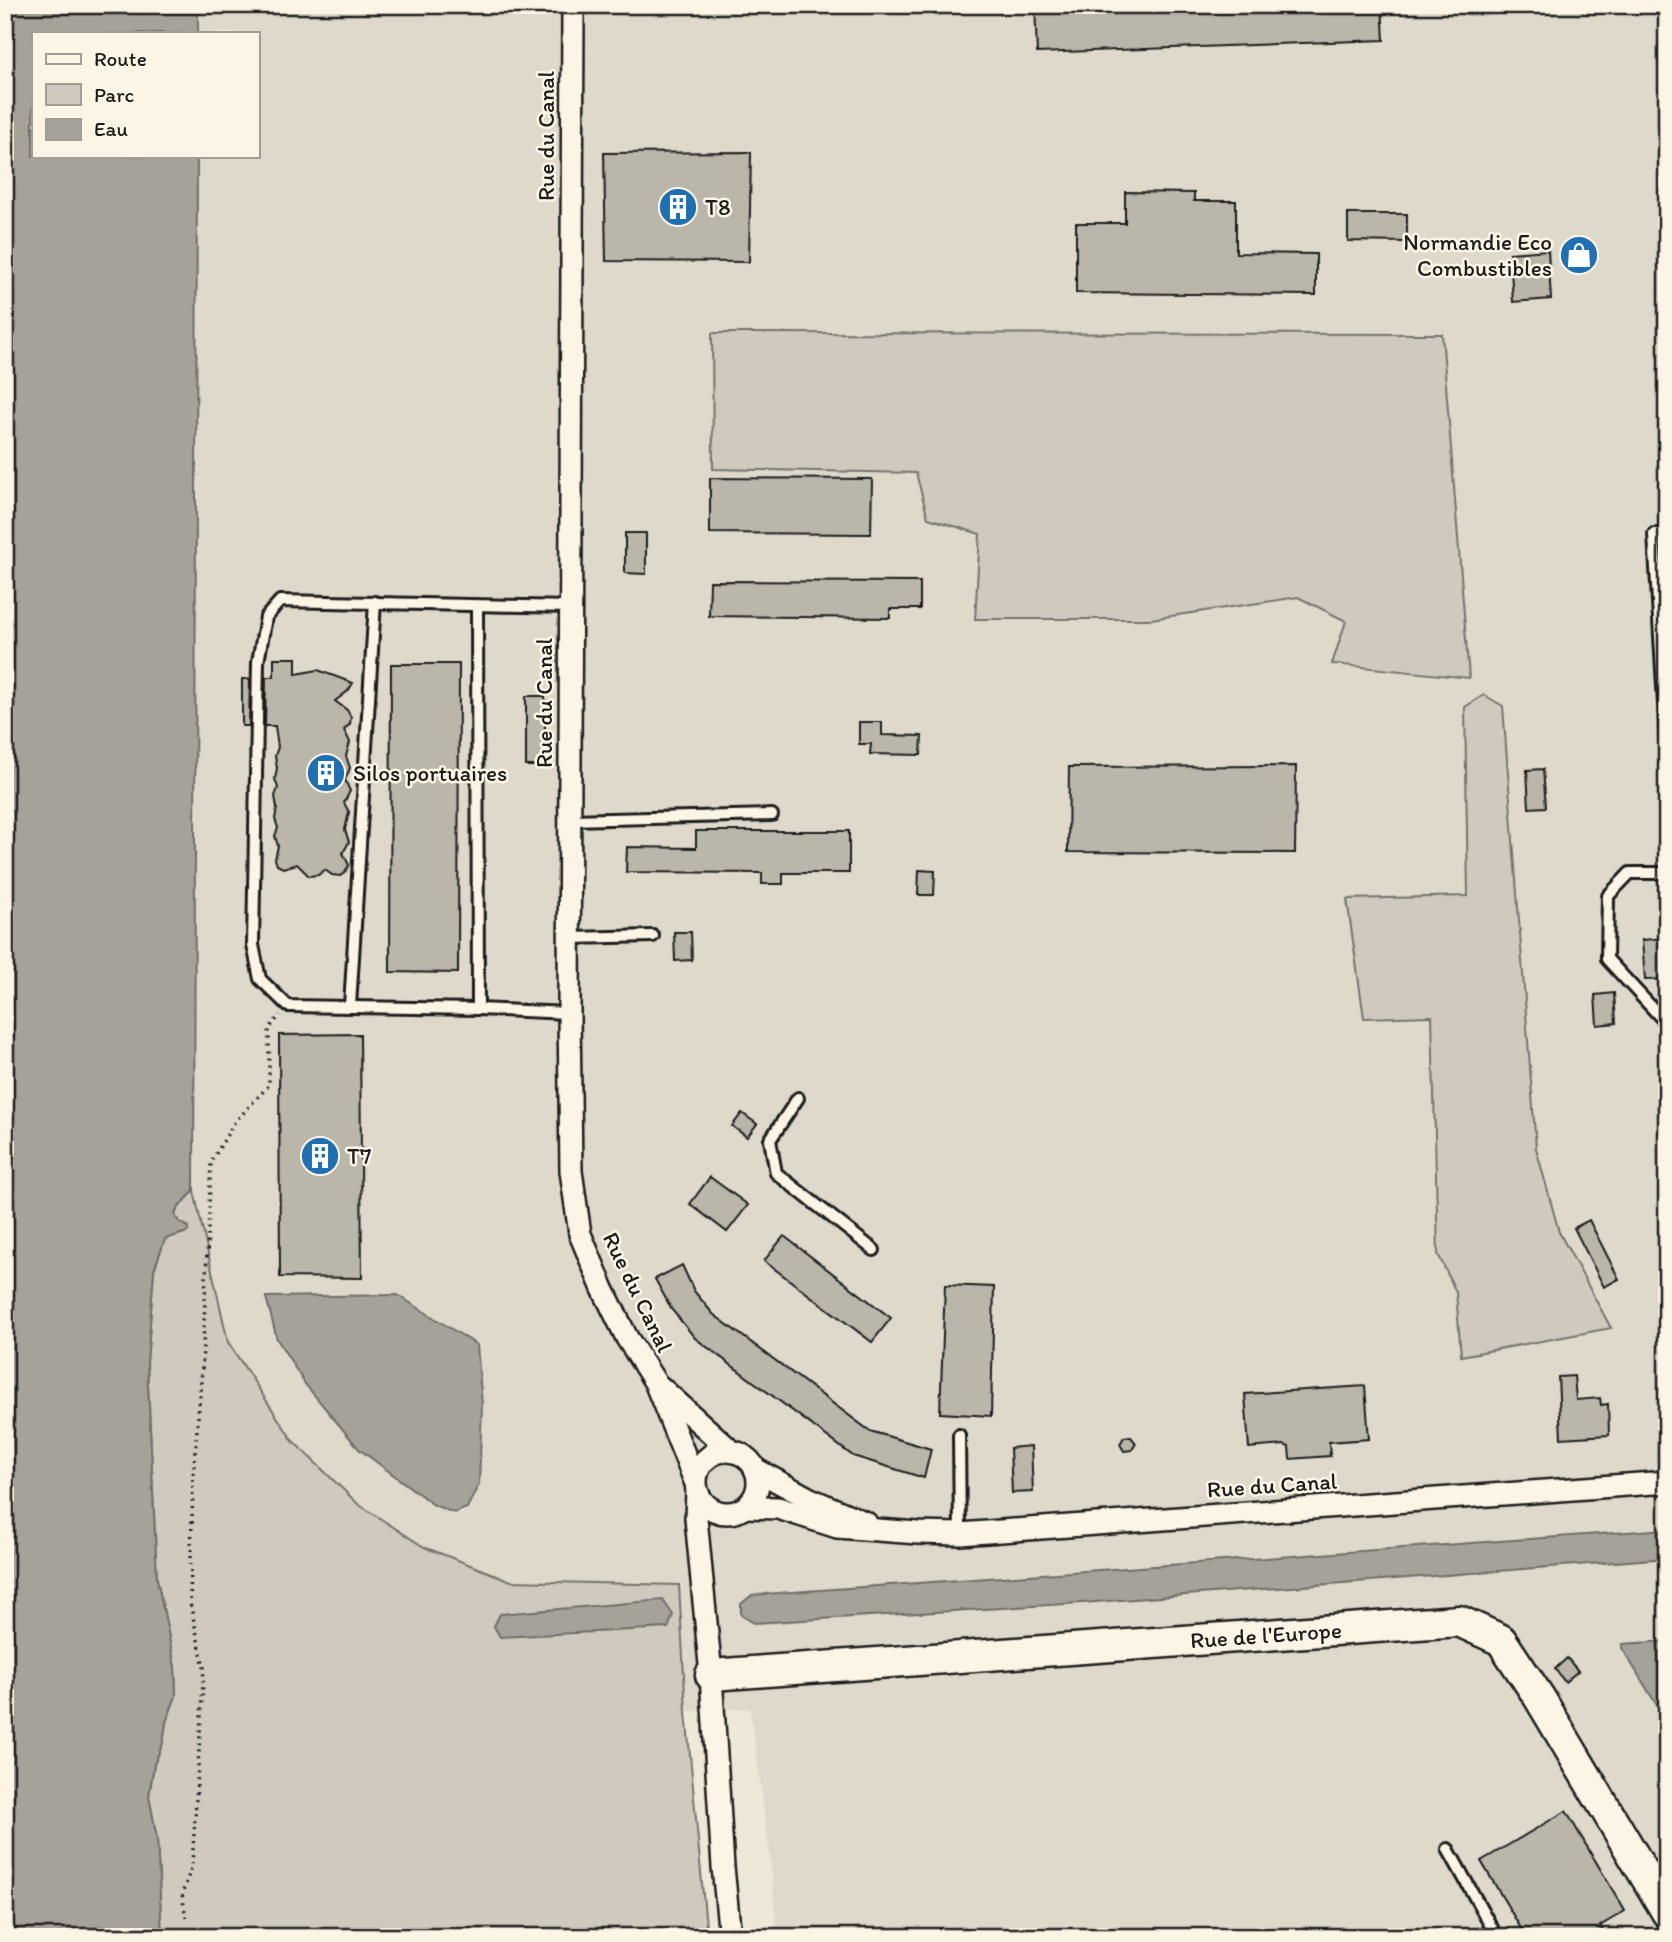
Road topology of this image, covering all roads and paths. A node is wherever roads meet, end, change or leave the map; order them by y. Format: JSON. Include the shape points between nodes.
{"nodes":[{"id":1,"x":573,"y":5,"type":"edge"},
{"id":2,"x":1667,"y":534,"type":"edge"},
{"id":3,"x":375,"y":603,"type":"junction"},
{"id":4,"x":477,"y":606,"type":"junction"},
{"id":5,"x":569,"y":607,"type":"junction"},
{"id":6,"x":1666,"y":717,"type":"edge"},
{"id":7,"x":1667,"y":755,"type":"edge"},
{"id":8,"x":772,"y":815,"type":"dead end"},
{"id":9,"x":570,"y":820,"type":"junction"},
{"id":10,"x":1667,"y":873,"type":"edge"},
{"id":11,"x":653,"y":936,"type":"dead end"},
{"id":12,"x":570,"y":938,"type":"junction"},
{"id":13,"x":288,"y":1006,"type":"junction"},
{"id":14,"x":350,"y":1006,"type":"junction"},
{"id":15,"x":478,"y":1009,"type":"junction"},
{"id":16,"x":569,"y":1013,"type":"junction"},
{"id":17,"x":1667,"y":1024,"type":"edge"},
{"id":18,"x":798,"y":1098,"type":"dead end"},
{"id":19,"x":874,"y":1250,"type":"dead end"},
{"id":20,"x":655,"y":1382,"type":"junction"},
{"id":21,"x":959,"y":1435,"type":"dead end"},
{"id":22,"x":731,"y":1451,"type":"junction"},
{"id":23,"x":755,"y":1469,"type":"junction"},
{"id":24,"x":1667,"y":1482,"type":"edge"},
{"id":25,"x":696,"y":1486,"type":"junction"},
{"id":26,"x":737,"y":1510,"type":"junction"},
{"id":27,"x":880,"y":1530,"type":"junction"},
{"id":28,"x":960,"y":1534,"type":"junction"},
{"id":29,"x":701,"y":1560,"type":"junction"},
{"id":30,"x":710,"y":1675,"type":"junction"},
{"id":31,"x":1448,"y":1849,"type":"dead end"},
{"id":32,"x":1667,"y":1912,"type":"edge"},
{"id":33,"x":186,"y":1918,"type":"dead end"},
{"id":34,"x":730,"y":1937,"type":"edge"},
{"id":35,"x":1497,"y":1937,"type":"edge"}],
"edges":[{"from":1,"to":5,"type":"street","name":"Rue du Canal"},
{"from":2,"to":6,"type":"lane","via":[[1654,534]]},
{"from":3,"to":4,"type":"lane"},
{"from":3,"to":13,"type":"lane","via":[[280,601],[265,617],[258,662],[253,945],[260,979]]},
{"from":3,"to":14,"type":"lane"},
{"from":4,"to":5,"type":"lane"},
{"from":4,"to":15,"type":"lane"},
{"from":5,"to":9,"type":"street","name":"Rue du Canal"},
{"from":6,"to":7,"type":"lane"},
{"from":8,"to":9,"type":"lane"},
{"from":9,"to":12,"type":"street","name":"Rue du Canal"},
{"from":10,"to":17,"type":"lane","via":[[1630,873],[1608,896],[1607,959]]},
{"from":11,"to":12,"type":"lane"},
{"from":12,"to":16,"type":"street","name":"Rue du Canal"},
{"from":13,"to":14,"type":"lane"},
{"from":13,"to":33,"type":"path","via":[[268,1029],[269,1085],[234,1123],[211,1162],[190,1603],[204,1667],[192,1866],[182,1894]]},
{"from":14,"to":15,"type":"lane"},
{"from":15,"to":16,"type":"lane"},
{"from":16,"to":20,"type":"street","name":"Rue du Canal","via":[[570,1171],[580,1234],[627,1338]]},
{"from":18,"to":19,"type":"lane","via":[[770,1140],[776,1173]]},
{"from":20,"to":22,"type":"street","name":"Rue du Canal"},
{"from":20,"to":25,"type":"street","name":"Rue du Canal"},
{"from":21,"to":28,"type":"lane"},
{"from":22,"to":23,"type":"street","name":"Rue du Canal","via":[[749,1460]]},
{"from":22,"to":25,"type":"street","via":[[711,1455],[703,1462]]},
{"from":23,"to":26,"type":"street","via":[[758,1489]]},
{"from":23,"to":27,"type":"street","name":"Rue du Canal"},
{"from":24,"to":28,"type":"street","name":"Rue du Canal"},
{"from":25,"to":26,"type":"street","name":"Rue du Canal","via":[[708,1508]]},
{"from":25,"to":29,"type":"street"},
{"from":26,"to":27,"type":"street","name":"Rue du Canal","via":[[778,1508],[836,1527]]},
{"from":26,"to":29,"type":"street","via":[[709,1532]]},
{"from":27,"to":28,"type":"street","name":"Rue du Canal"},
{"from":29,"to":30,"type":"street"},
{"from":30,"to":32,"type":"street","name":"Rue de l'Europe","via":[[1459,1621],[1501,1640]]},
{"from":30,"to":34,"type":"street"},
{"from":31,"to":35,"type":"lane"}]}
